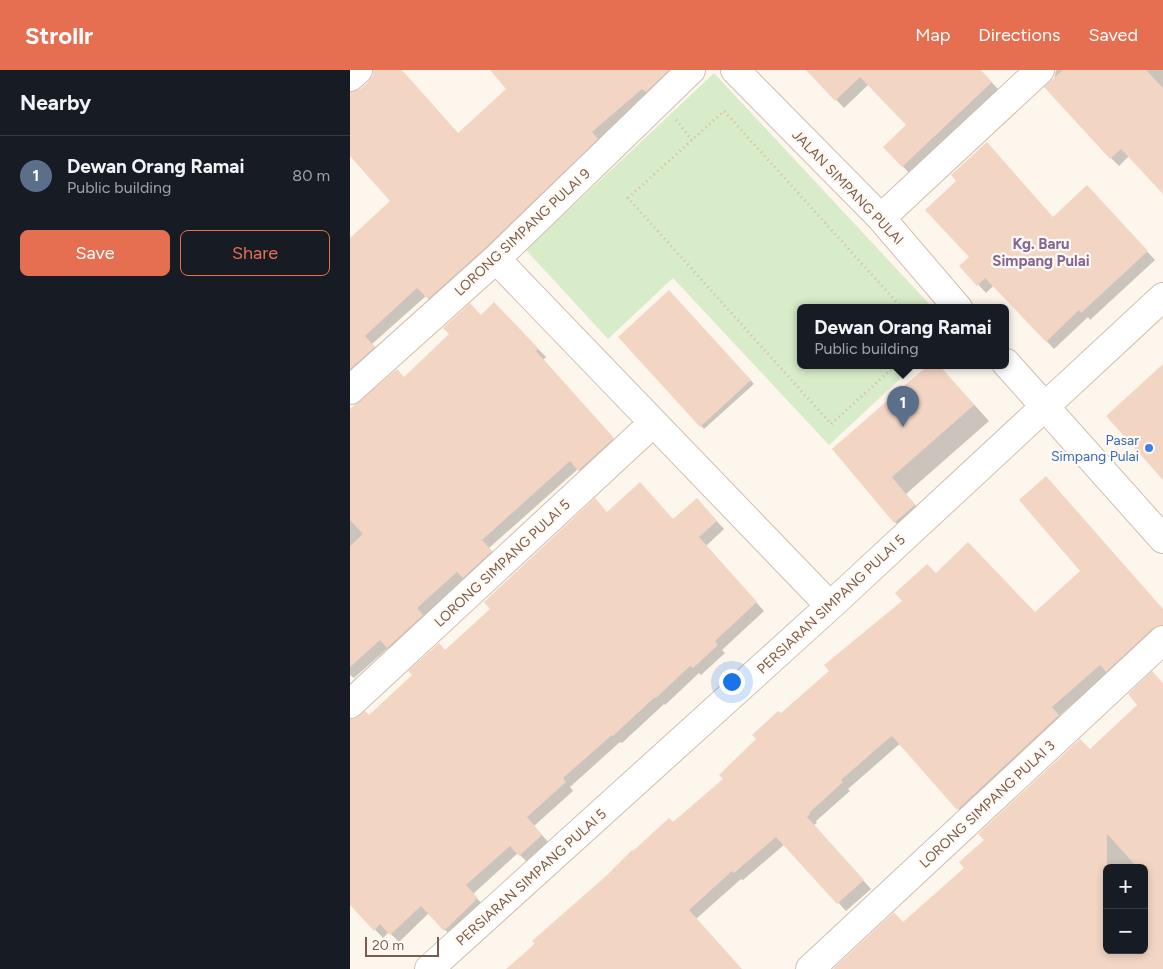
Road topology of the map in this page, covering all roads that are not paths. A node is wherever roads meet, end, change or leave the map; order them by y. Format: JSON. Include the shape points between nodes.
{"nodes":[{"id":1,"x":358,"y":70,"type":"edge"},
{"id":2,"x":690,"y":70,"type":"edge"},
{"id":3,"x":735,"y":70,"type":"edge"},
{"id":4,"x":1040,"y":70,"type":"edge"},
{"id":5,"x":350,"y":77,"type":"edge"},
{"id":6,"x":881,"y":218,"type":"junction"},
{"id":7,"x":496,"y":259,"type":"junction"},
{"id":8,"x":1163,"y":296,"type":"edge"},
{"id":9,"x":955,"y":304,"type":"edge"},
{"id":10,"x":1009,"y":366,"type":"edge"},
{"id":11,"x":350,"y":390,"type":"edge"},
{"id":12,"x":1044,"y":407,"type":"junction"},
{"id":13,"x":654,"y":423,"type":"junction"},
{"id":14,"x":1163,"y":539,"type":"edge"},
{"id":15,"x":830,"y":606,"type":"junction"},
{"id":16,"x":1163,"y":640,"type":"edge"},
{"id":17,"x":350,"y":704,"type":"edge"},
{"id":18,"x":429,"y":969,"type":"edge"},
{"id":19,"x":810,"y":969,"type":"edge"}],
"edges":[{"from":1,"to":5,"type":"street"},
{"from":2,"to":7,"type":"street","name":"LORONG SIMPANG PULAI 9"},
{"from":3,"to":6,"type":"street","name":"JALAN SIMPANG PULAI"},
{"from":4,"to":6,"type":"street"},
{"from":6,"to":9,"type":"street","name":"JALAN SIMPANG PULAI"},
{"from":7,"to":11,"type":"street","name":"LORONG SIMPANG PULAI 9"},
{"from":7,"to":13,"type":"street"},
{"from":8,"to":12,"type":"street","name":"PERSIARAN SIMPANG PULAI 5"},
{"from":10,"to":12,"type":"street"},
{"from":12,"to":14,"type":"street"},
{"from":12,"to":15,"type":"street","name":"PERSIARAN SIMPANG PULAI 5"},
{"from":13,"to":15,"type":"street"},
{"from":13,"to":17,"type":"street","name":"LORONG SIMPANG PULAI 5"},
{"from":15,"to":18,"type":"street","name":"PERSIARAN SIMPANG PULAI 5"},
{"from":16,"to":19,"type":"street","name":"LORONG SIMPANG PULAI 3"}]}
